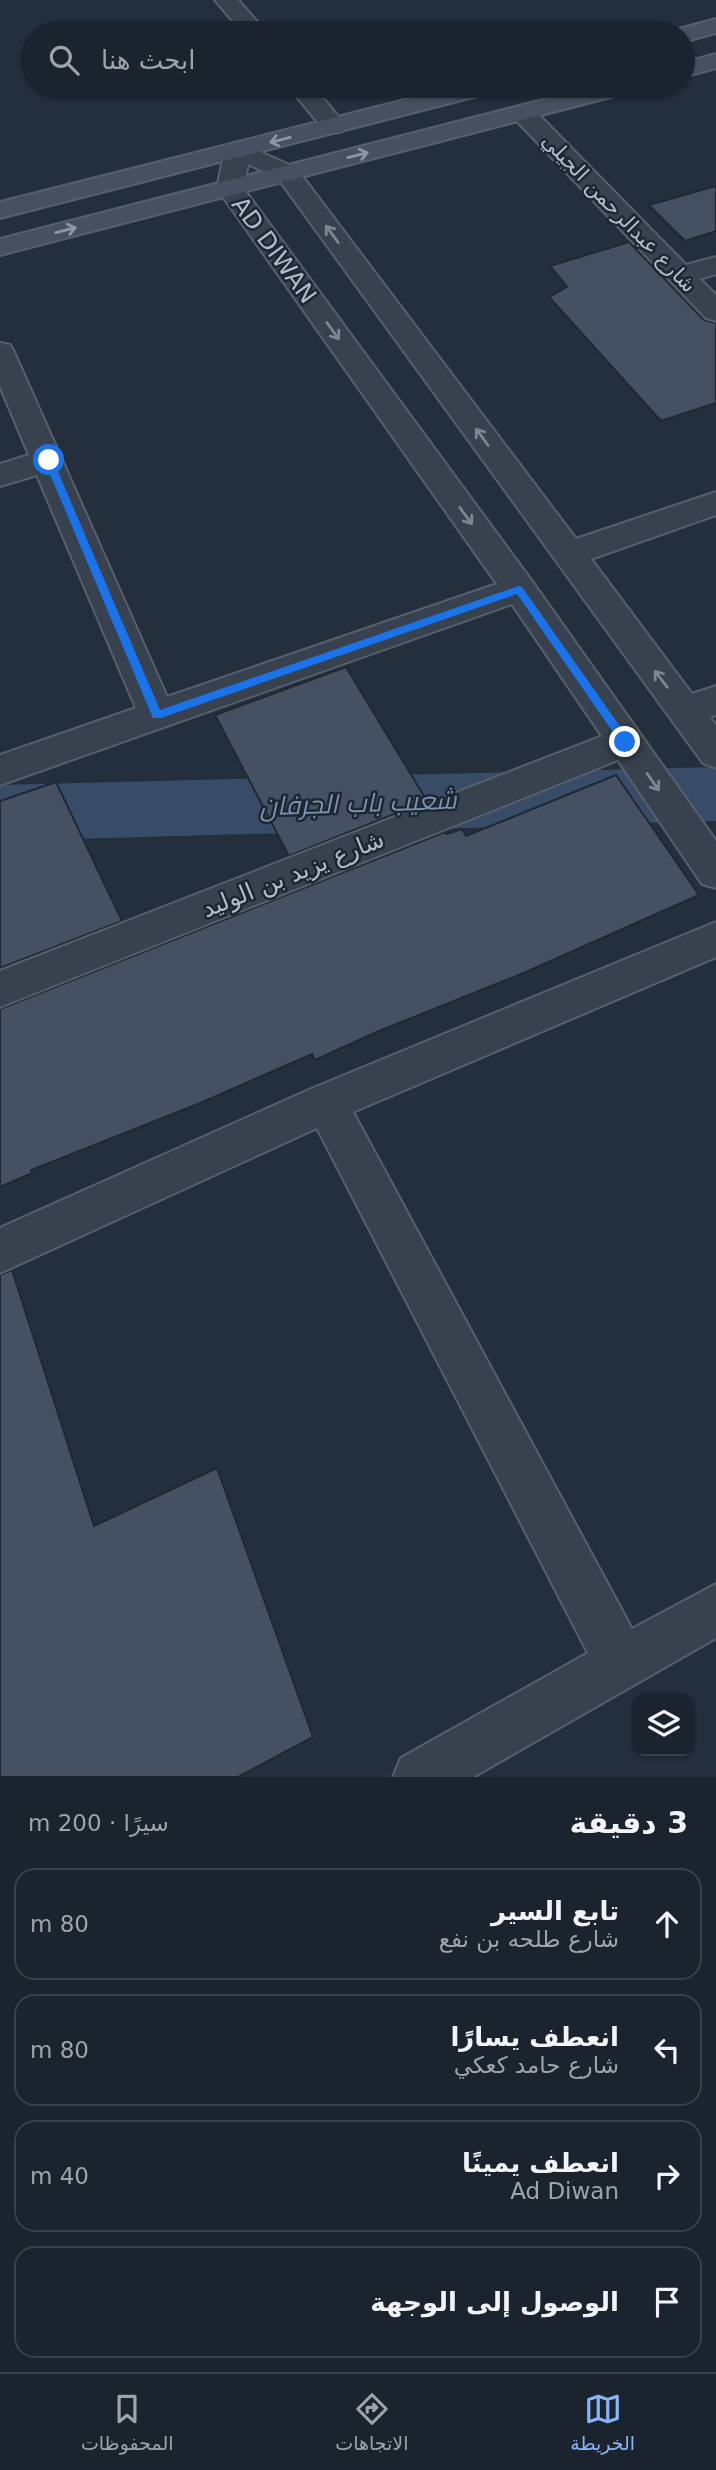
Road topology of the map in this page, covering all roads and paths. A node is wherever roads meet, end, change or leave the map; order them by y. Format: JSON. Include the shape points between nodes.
{"nodes":[{"id":1,"x":226,"y":0,"type":"edge"},
{"id":2,"x":244,"y":21,"type":"edge"},
{"id":3,"x":716,"y":26,"type":"edge"},
{"id":4,"x":695,"y":32,"type":"edge"},
{"id":5,"x":716,"y":61,"type":"edge"},
{"id":6,"x":695,"y":67,"type":"edge"},
{"id":7,"x":310,"y":98,"type":"edge"},
{"id":8,"x":442,"y":98,"type":"edge"},
{"id":9,"x":580,"y":98,"type":"edge"},
{"id":10,"x":523,"y":113,"type":"junction"},
{"id":11,"x":334,"y":126,"type":"junction"},
{"id":12,"x":238,"y":150,"type":"junction"},
{"id":13,"x":287,"y":173,"type":"junction"},
{"id":14,"x":230,"y":188,"type":"junction"},
{"id":15,"x":0,"y":210,"type":"edge"},
{"id":16,"x":0,"y":247,"type":"edge"},
{"id":17,"x":716,"y":265,"type":"edge"},
{"id":18,"x":680,"y":276,"type":"junction"},
{"id":19,"x":716,"y":313,"type":"edge"},
{"id":20,"x":0,"y":352,"type":"edge"},
{"id":21,"x":49,"y":460,"type":"junction"},
{"id":22,"x":0,"y":475,"type":"edge"},
{"id":23,"x":716,"y":503,"type":"edge"},
{"id":24,"x":569,"y":554,"type":"junction"},
{"id":25,"x":519,"y":589,"type":"junction"},
{"id":26,"x":701,"y":706,"type":"edge"},
{"id":27,"x":157,"y":715,"type":"junction"},
{"id":28,"x":625,"y":742,"type":"junction"},
{"id":29,"x":716,"y":753,"type":"edge"},
{"id":30,"x":0,"y":770,"type":"edge"},
{"id":31,"x":716,"y":872,"type":"edge"},
{"id":32,"x":716,"y":939,"type":"edge"},
{"id":33,"x":0,"y":989,"type":"edge"},
{"id":34,"x":326,"y":1103,"type":"junction"},
{"id":35,"x":0,"y":1251,"type":"edge"},
{"id":36,"x":716,"y":1610,"type":"edge"},
{"id":37,"x":622,"y":1664,"type":"junction"},
{"id":38,"x":420,"y":1777,"type":"edge"}],
"edges":[{"from":1,"to":2,"type":"street"},
{"from":3,"to":4,"type":"street"},
{"from":5,"to":6,"type":"street"},
{"from":7,"to":11,"type":"street"},
{"from":8,"to":11,"type":"street"},
{"from":9,"to":10,"type":"street"},
{"from":13,"to":10,"type":"street","one_way":true},
{"from":10,"to":18,"type":"street","name":"شارع عبدالرحمن الجيلي"},
{"from":11,"to":12,"type":"street","one_way":true},
{"from":12,"to":13,"type":"street","name":"AD DIWAN"},
{"from":12,"to":14,"type":"street","name":"AD DIWAN"},
{"from":12,"to":15,"type":"street"},
{"from":13,"to":14,"type":"street"},
{"from":24,"to":13,"type":"street","name":"AD DIWAN","one_way":true},
{"from":16,"to":14,"type":"street","one_way":true},
{"from":14,"to":25,"type":"street","name":"AD DIWAN","one_way":true},
{"from":17,"to":18,"type":"street"},
{"from":18,"to":19,"type":"street","name":"شارع عبدالرحمن الجيلي"},
{"from":20,"to":21,"type":"street"},
{"from":21,"to":22,"type":"street"},
{"from":21,"to":27,"type":"street"},
{"from":23,"to":24,"type":"street"},
{"from":26,"to":24,"type":"street","name":"AD DIWAN","one_way":true},
{"from":25,"to":27,"type":"street"},
{"from":25,"to":28,"type":"street","name":"AD DIWAN"},
{"from":26,"to":29,"type":"street","name":"AD DIWAN"},
{"from":27,"to":30,"type":"street"},
{"from":28,"to":31,"type":"street","name":"AD DIWAN","one_way":true},
{"from":28,"to":33,"type":"street","name":"شارع يزيد بن الوليد"},
{"from":32,"to":34,"type":"street"},
{"from":34,"to":35,"type":"street"},
{"from":34,"to":37,"type":"street"},
{"from":36,"to":37,"type":"street"},
{"from":37,"to":38,"type":"street"}]}
